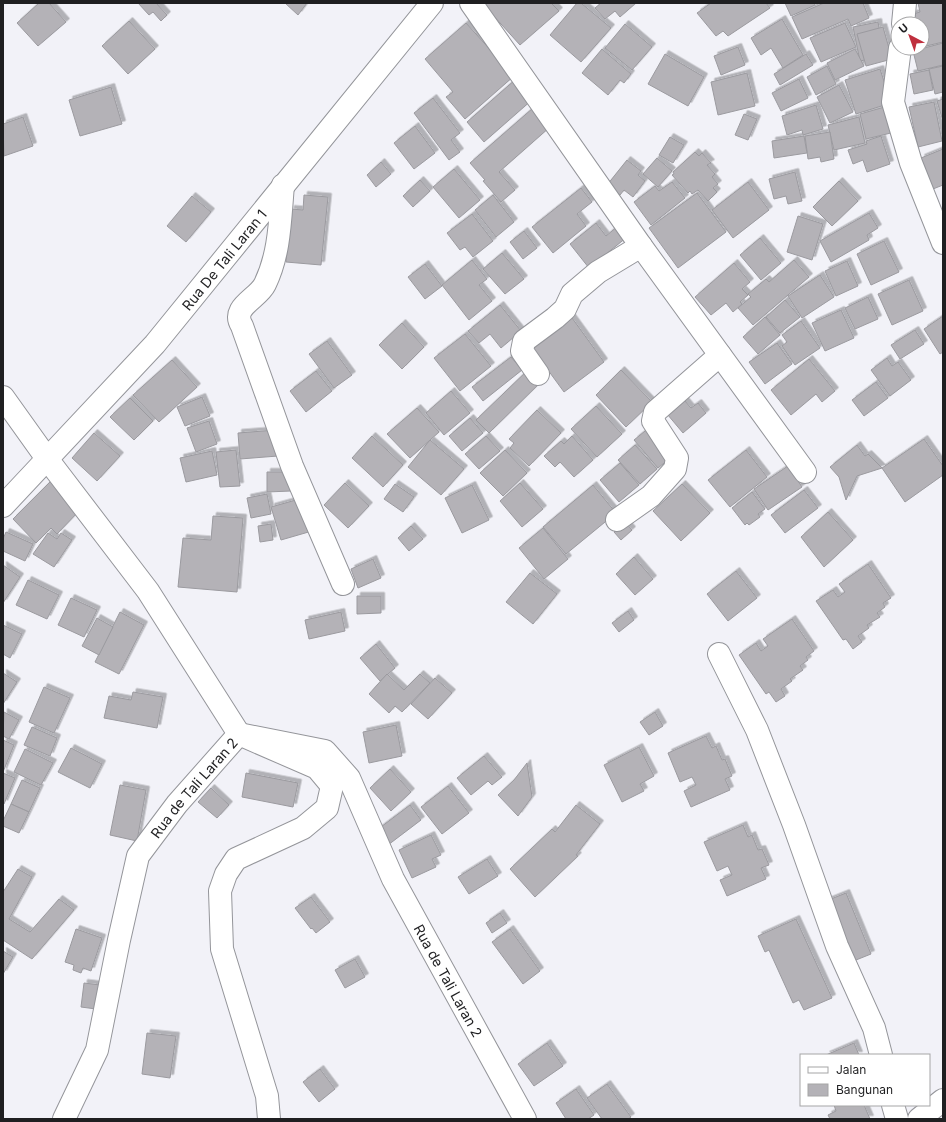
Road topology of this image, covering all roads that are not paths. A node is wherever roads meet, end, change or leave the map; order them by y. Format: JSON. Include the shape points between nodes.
{"nodes":[{"id":1,"x":432,"y":3,"type":"edge"},
{"id":2,"x":471,"y":3,"type":"edge"},
{"id":3,"x":905,"y":3,"type":"edge"},
{"id":4,"x":903,"y":16,"type":"edge"},
{"id":5,"x":899,"y":56,"type":"edge"},
{"id":6,"x":284,"y":185,"type":"junction"},
{"id":7,"x":943,"y":243,"type":"edge"},
{"id":8,"x":641,"y":246,"type":"junction"},
{"id":9,"x":720,"y":355,"type":"junction"},
{"id":10,"x":538,"y":374,"type":"dead end"},
{"id":11,"x":3,"y":397,"type":"edge"},
{"id":12,"x":48,"y":460,"type":"junction"},
{"id":13,"x":805,"y":472,"type":"dead end"},
{"id":14,"x":3,"y":506,"type":"edge"},
{"id":15,"x":617,"y":520,"type":"dead end"},
{"id":16,"x":343,"y":584,"type":"dead end"},
{"id":17,"x":719,"y":654,"type":"dead end"},
{"id":18,"x":239,"y":734,"type":"junction"},
{"id":19,"x":881,"y":1054,"type":"edge"},
{"id":20,"x":943,"y":1100,"type":"edge"},
{"id":21,"x":893,"y":1106,"type":"edge"},
{"id":22,"x":64,"y":1119,"type":"edge"},
{"id":23,"x":269,"y":1119,"type":"edge"},
{"id":24,"x":525,"y":1119,"type":"edge"},
{"id":25,"x":897,"y":1119,"type":"edge"},
{"id":26,"x":918,"y":1119,"type":"edge"}],
"edges":[{"from":1,"to":6,"type":"street","name":"Rua De Tali Laran 1"},
{"from":2,"to":8,"type":"street"},
{"from":3,"to":4,"type":"street"},
{"from":5,"to":7,"type":"street","via":[[893,102],[911,162]]},
{"from":6,"to":12,"type":"street","name":"Rua De Tali Laran 1","via":[[155,344]]},
{"from":6,"to":16,"type":"street","via":[[278,245],[264,286],[240,310],[239,321],[292,466]]},
{"from":8,"to":9,"type":"street"},
{"from":8,"to":10,"type":"street","via":[[598,272],[572,294],[555,318],[524,341],[522,351]]},
{"from":9,"to":13,"type":"street"},
{"from":9,"to":15,"type":"street","via":[[655,412],[654,421],[677,458],[675,469],[651,496]]},
{"from":11,"to":12,"type":"street"},
{"from":12,"to":14,"type":"street","name":"Rua De Tali Laran 1"},
{"from":12,"to":18,"type":"street","via":[[148,591]]},
{"from":17,"to":19,"type":"street","via":[[757,730],[837,946],[874,1028]]},
{"from":18,"to":22,"type":"street","name":"Rua de Tali Laran 2","via":[[177,804],[138,856],[97,1050]]},
{"from":18,"to":23,"type":"street","via":[[317,768],[332,786],[327,808],[303,828],[236,859],[226,874],[220,891],[222,948],[267,1096]]},
{"from":18,"to":24,"type":"street","name":"Rua de Tali Laran 2","via":[[325,751],[349,778],[393,879]]},
{"from":20,"to":26,"type":"street"},
{"from":21,"to":25,"type":"street"}]}
